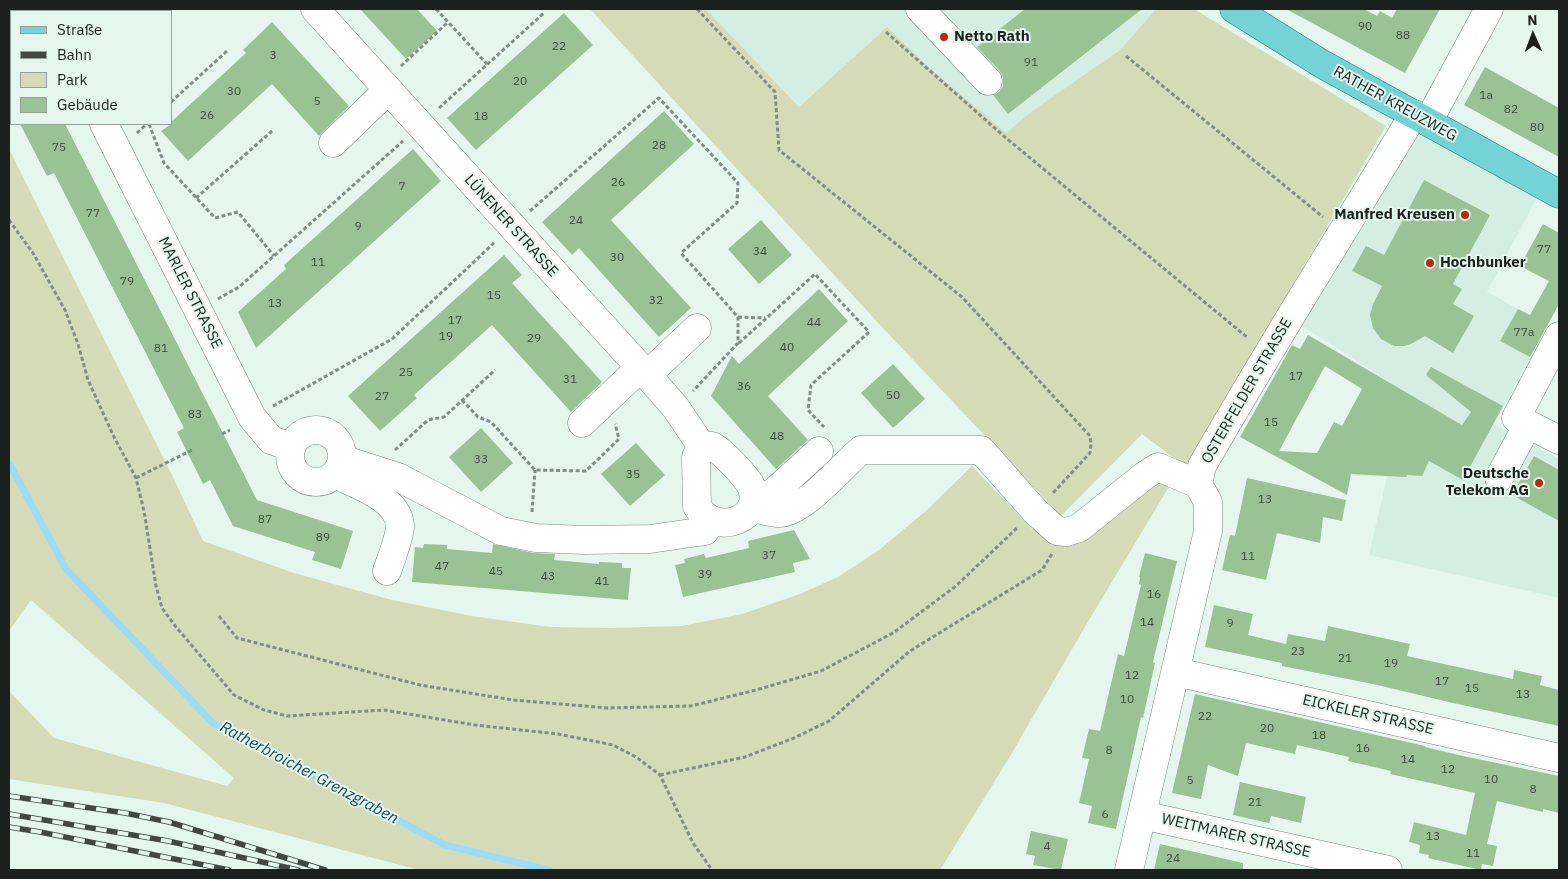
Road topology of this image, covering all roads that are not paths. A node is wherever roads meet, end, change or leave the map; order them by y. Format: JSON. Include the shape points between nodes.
{"nodes":[{"id":1,"x":315,"y":9,"type":"edge"},
{"id":2,"x":920,"y":9,"type":"edge"},
{"id":3,"x":1234,"y":9,"type":"edge"},
{"id":4,"x":1489,"y":9,"type":"edge"},
{"id":5,"x":988,"y":81,"type":"dead end"},
{"id":6,"x":385,"y":86,"type":"junction"},
{"id":7,"x":1421,"y":118,"type":"junction"},
{"id":8,"x":105,"y":125,"type":"edge"},
{"id":9,"x":333,"y":142,"type":"dead end"},
{"id":10,"x":1559,"y":194,"type":"edge"},
{"id":11,"x":698,"y":328,"type":"dead end"},
{"id":12,"x":1559,"y":336,"type":"edge"},
{"id":13,"x":643,"y":372,"type":"junction"},
{"id":14,"x":582,"y":423,"type":"dead end"},
{"id":15,"x":1528,"y":424,"type":"junction"},
{"id":16,"x":1559,"y":440,"type":"edge"},
{"id":17,"x":823,"y":441,"type":"road end"},
{"id":18,"x":702,"y":446,"type":"junction"},
{"id":19,"x":291,"y":448,"type":"junction"},
{"id":20,"x":339,"y":467,"type":"junction"},
{"id":21,"x":1499,"y":478,"type":"dead end"},
{"id":22,"x":1198,"y":484,"type":"junction"},
{"id":23,"x":752,"y":508,"type":"junction"},
{"id":24,"x":712,"y":520,"type":"junction"},
{"id":25,"x":387,"y":571,"type":"dead end"},
{"id":26,"x":1176,"y":672,"type":"junction"},
{"id":27,"x":1559,"y":758,"type":"edge"},
{"id":28,"x":1142,"y":815,"type":"junction"},
{"id":29,"x":1128,"y":870,"type":"edge"},
{"id":30,"x":1388,"y":870,"type":"edge"}],
"edges":[{"from":1,"to":6,"type":"street","name":"LÜNENER STRASSE"},
{"from":2,"to":5,"type":"street"},
{"from":3,"to":7,"type":"main road","name":"RATHER KREUZWEG","via":[[1322,64]]},
{"from":4,"to":7,"type":"street","name":"OSTERFELDER STRASSE"},
{"from":6,"to":9,"type":"street"},
{"from":6,"to":13,"type":"street","name":"LÜNENER STRASSE"},
{"from":7,"to":10,"type":"main road","name":"RATHER KREUZWEG"},
{"from":7,"to":22,"type":"street","name":"OSTERFELDER STRASSE","via":[[1342,233],[1289,318],[1202,466]]},
{"from":8,"to":19,"type":"street","name":"MARLER STRASSE","via":[[252,417],[271,440]]},
{"from":11,"to":13,"type":"street"},
{"from":12,"to":15,"type":"street","via":[[1516,418]]},
{"from":13,"to":14,"type":"street"},
{"from":13,"to":18,"type":"street","name":"LÜNENER STRASSE","via":[[676,408]]},
{"from":15,"to":16,"type":"street"},
{"from":15,"to":21,"type":"street"},
{"from":17,"to":23,"type":"street","via":[[775,491]]},
{"from":18,"to":23,"type":"street","via":[[712,446],[721,451],[749,482],[753,494]]},
{"from":18,"to":24,"type":"street","via":[[696,457],[697,506]]},
{"from":19,"to":20,"type":"street","via":[[292,466],[296,473],[312,482],[322,482]]},
{"from":19,"to":20,"type":"street","via":[[308,431],[327,433],[336,439],[342,451]]},
{"from":20,"to":24,"type":"street","via":[[398,477],[501,531],[530,537],[584,540],[650,538],[705,531]]},
{"from":20,"to":25,"type":"street","via":[[382,498],[398,515],[400,527]]},
{"from":22,"to":23,"type":"street","via":[[1158,467],[1079,528],[1056,531],[981,450],[861,450],[815,497],[791,510],[779,513]]},
{"from":22,"to":26,"type":"street","via":[[1208,502],[1208,531]]},
{"from":23,"to":24,"type":"street","via":[[735,522]]},
{"from":26,"to":27,"type":"street","name":"EICKELER STRASSE"},
{"from":26,"to":28,"type":"street"},
{"from":28,"to":29,"type":"street"},
{"from":28,"to":30,"type":"street","name":"WEITMARER STRASSE"}]}
